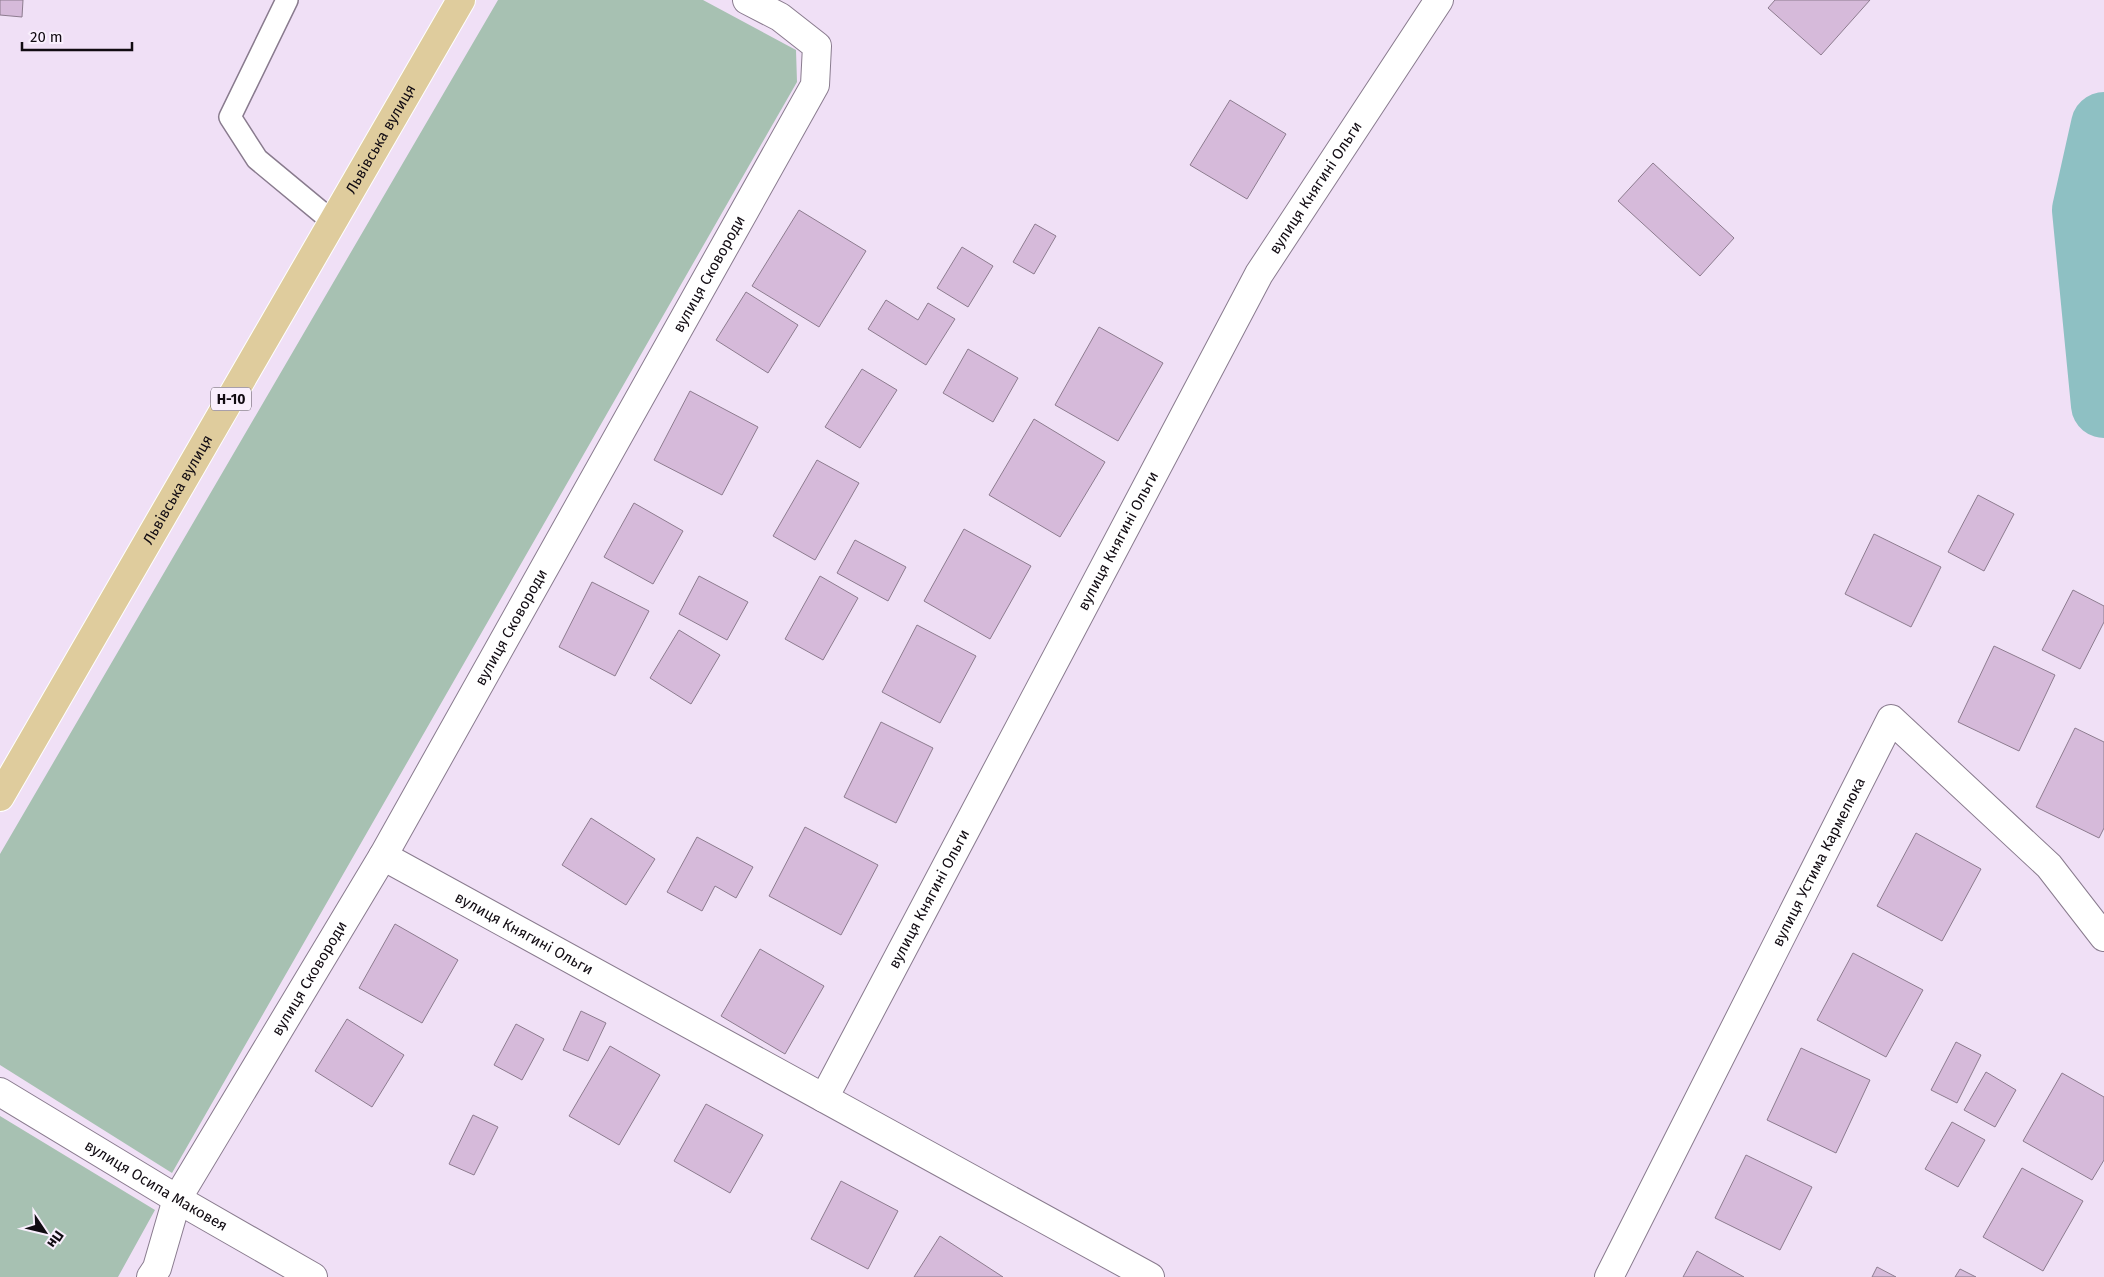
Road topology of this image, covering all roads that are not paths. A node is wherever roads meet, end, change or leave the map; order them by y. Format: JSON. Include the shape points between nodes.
{"nodes":[{"id":1,"x":287,"y":0,"type":"edge"},
{"id":2,"x":461,"y":0,"type":"edge"},
{"id":3,"x":747,"y":0,"type":"edge"},
{"id":4,"x":1439,"y":0,"type":"edge"},
{"id":5,"x":333,"y":222,"type":"junction"},
{"id":6,"x":0,"y":797,"type":"edge"},
{"id":7,"x":383,"y":856,"type":"junction"},
{"id":8,"x":2104,"y":937,"type":"edge"},
{"id":9,"x":0,"y":1092,"type":"edge"},
{"id":10,"x":824,"y":1098,"type":"junction"},
{"id":11,"x":176,"y":1199,"type":"junction"},
{"id":12,"x":151,"y":1277,"type":"edge"},
{"id":13,"x":314,"y":1277,"type":"edge"},
{"id":14,"x":1150,"y":1277,"type":"edge"},
{"id":15,"x":1609,"y":1277,"type":"edge"}],
"edges":[{"from":1,"to":5,"type":"lane","via":[[230,117],[257,159]]},
{"from":2,"to":5,"type":"main road","name":"Львівська вулиця","number":"Н-10"},
{"from":3,"to":7,"type":"street","name":"вулиця Сковороди","via":[[780,17],[817,46],[815,85]]},
{"from":4,"to":10,"type":"street","name":"вулиця Княгині Ольги","via":[[1259,274]]},
{"from":5,"to":6,"type":"main road","name":"Львівська вулиця","number":"Н-10"},
{"from":7,"to":10,"type":"street","name":"вулиця Княгині Ольги"},
{"from":7,"to":11,"type":"street","name":"вулиця Сковороди"},
{"from":8,"to":15,"type":"street","name":"вулиця Устима Кармелюка","via":[[2048,866],[1891,719]]},
{"from":9,"to":11,"type":"street","name":"вулиця Осипа Маковея"},
{"from":10,"to":14,"type":"street","name":"вулиця Княгині Ольги"},
{"from":11,"to":12,"type":"street","name":"вулиця Сковороди","via":[[157,1268]]},
{"from":11,"to":13,"type":"street","name":"вулиця Осипа Маковея"}]}
